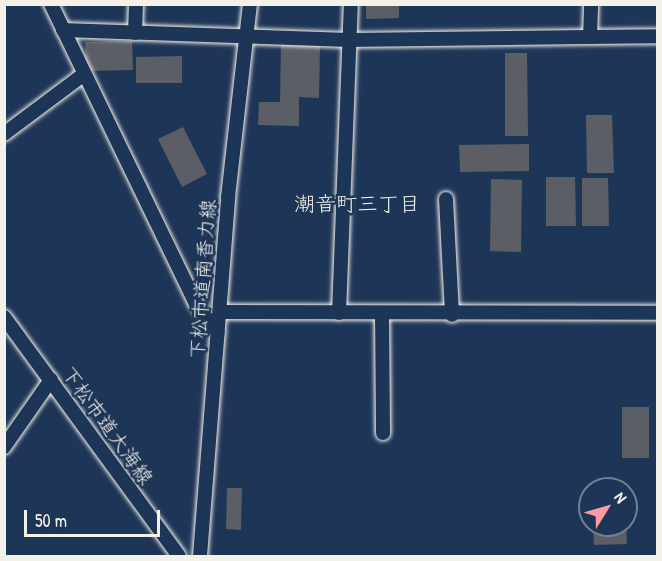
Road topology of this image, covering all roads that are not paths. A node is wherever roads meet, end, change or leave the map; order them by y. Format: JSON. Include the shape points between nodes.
{"nodes":[{"id":1,"x":51,"y":4,"type":"edge"},
{"id":2,"x":136,"y":4,"type":"edge"},
{"id":3,"x":250,"y":4,"type":"edge"},
{"id":4,"x":351,"y":4,"type":"edge"},
{"id":5,"x":591,"y":4,"type":"edge"},
{"id":6,"x":63,"y":30,"type":"junction"},
{"id":7,"x":135,"y":33,"type":"junction"},
{"id":8,"x":248,"y":36,"type":"junction"},
{"id":9,"x":657,"y":36,"type":"edge"},
{"id":10,"x":591,"y":37,"type":"junction"},
{"id":11,"x":350,"y":40,"type":"junction"},
{"id":12,"x":83,"y":75,"type":"junction"},
{"id":13,"x":4,"y":134,"type":"edge"},
{"id":14,"x":446,"y":199,"type":"dead end"},
{"id":15,"x":220,"y":312,"type":"junction"},
{"id":16,"x":339,"y":313,"type":"junction"},
{"id":17,"x":657,"y":313,"type":"edge"},
{"id":18,"x":382,"y":314,"type":"junction"},
{"id":19,"x":452,"y":315,"type":"junction"},
{"id":20,"x":4,"y":317,"type":"edge"},
{"id":21,"x":218,"y":333,"type":"junction"},
{"id":22,"x":51,"y":380,"type":"junction"},
{"id":23,"x":383,"y":433,"type":"dead end"},
{"id":24,"x":4,"y":447,"type":"edge"},
{"id":25,"x":179,"y":556,"type":"edge"},
{"id":26,"x":200,"y":556,"type":"edge"}],
"edges":[{"from":1,"to":6,"type":"street"},
{"from":2,"to":7,"type":"street"},
{"from":3,"to":8,"type":"street","name":"下松市道南香力線"},
{"from":4,"to":11,"type":"street"},
{"from":5,"to":10,"type":"street"},
{"from":6,"to":7,"type":"street"},
{"from":6,"to":12,"type":"street"},
{"from":7,"to":8,"type":"street"},
{"from":8,"to":11,"type":"street"},
{"from":8,"to":15,"type":"street","name":"下松市道南香力線","via":[[228,197]]},
{"from":9,"to":10,"type":"street"},
{"from":10,"to":11,"type":"street"},
{"from":11,"to":16,"type":"street"},
{"from":12,"to":13,"type":"street"},
{"from":12,"to":21,"type":"street","via":[[196,304]]},
{"from":14,"to":19,"type":"street"},
{"from":15,"to":16,"type":"street"},
{"from":15,"to":21,"type":"street","name":"下松市道南香力線"},
{"from":16,"to":18,"type":"street"},
{"from":17,"to":19,"type":"street"},
{"from":18,"to":19,"type":"street"},
{"from":18,"to":23,"type":"street"},
{"from":20,"to":22,"type":"street","name":"下松市道大海線"},
{"from":21,"to":26,"type":"street","name":"下松市道南香力線"},
{"from":22,"to":24,"type":"street"},
{"from":22,"to":25,"type":"street","name":"下松市道大海線"}]}
